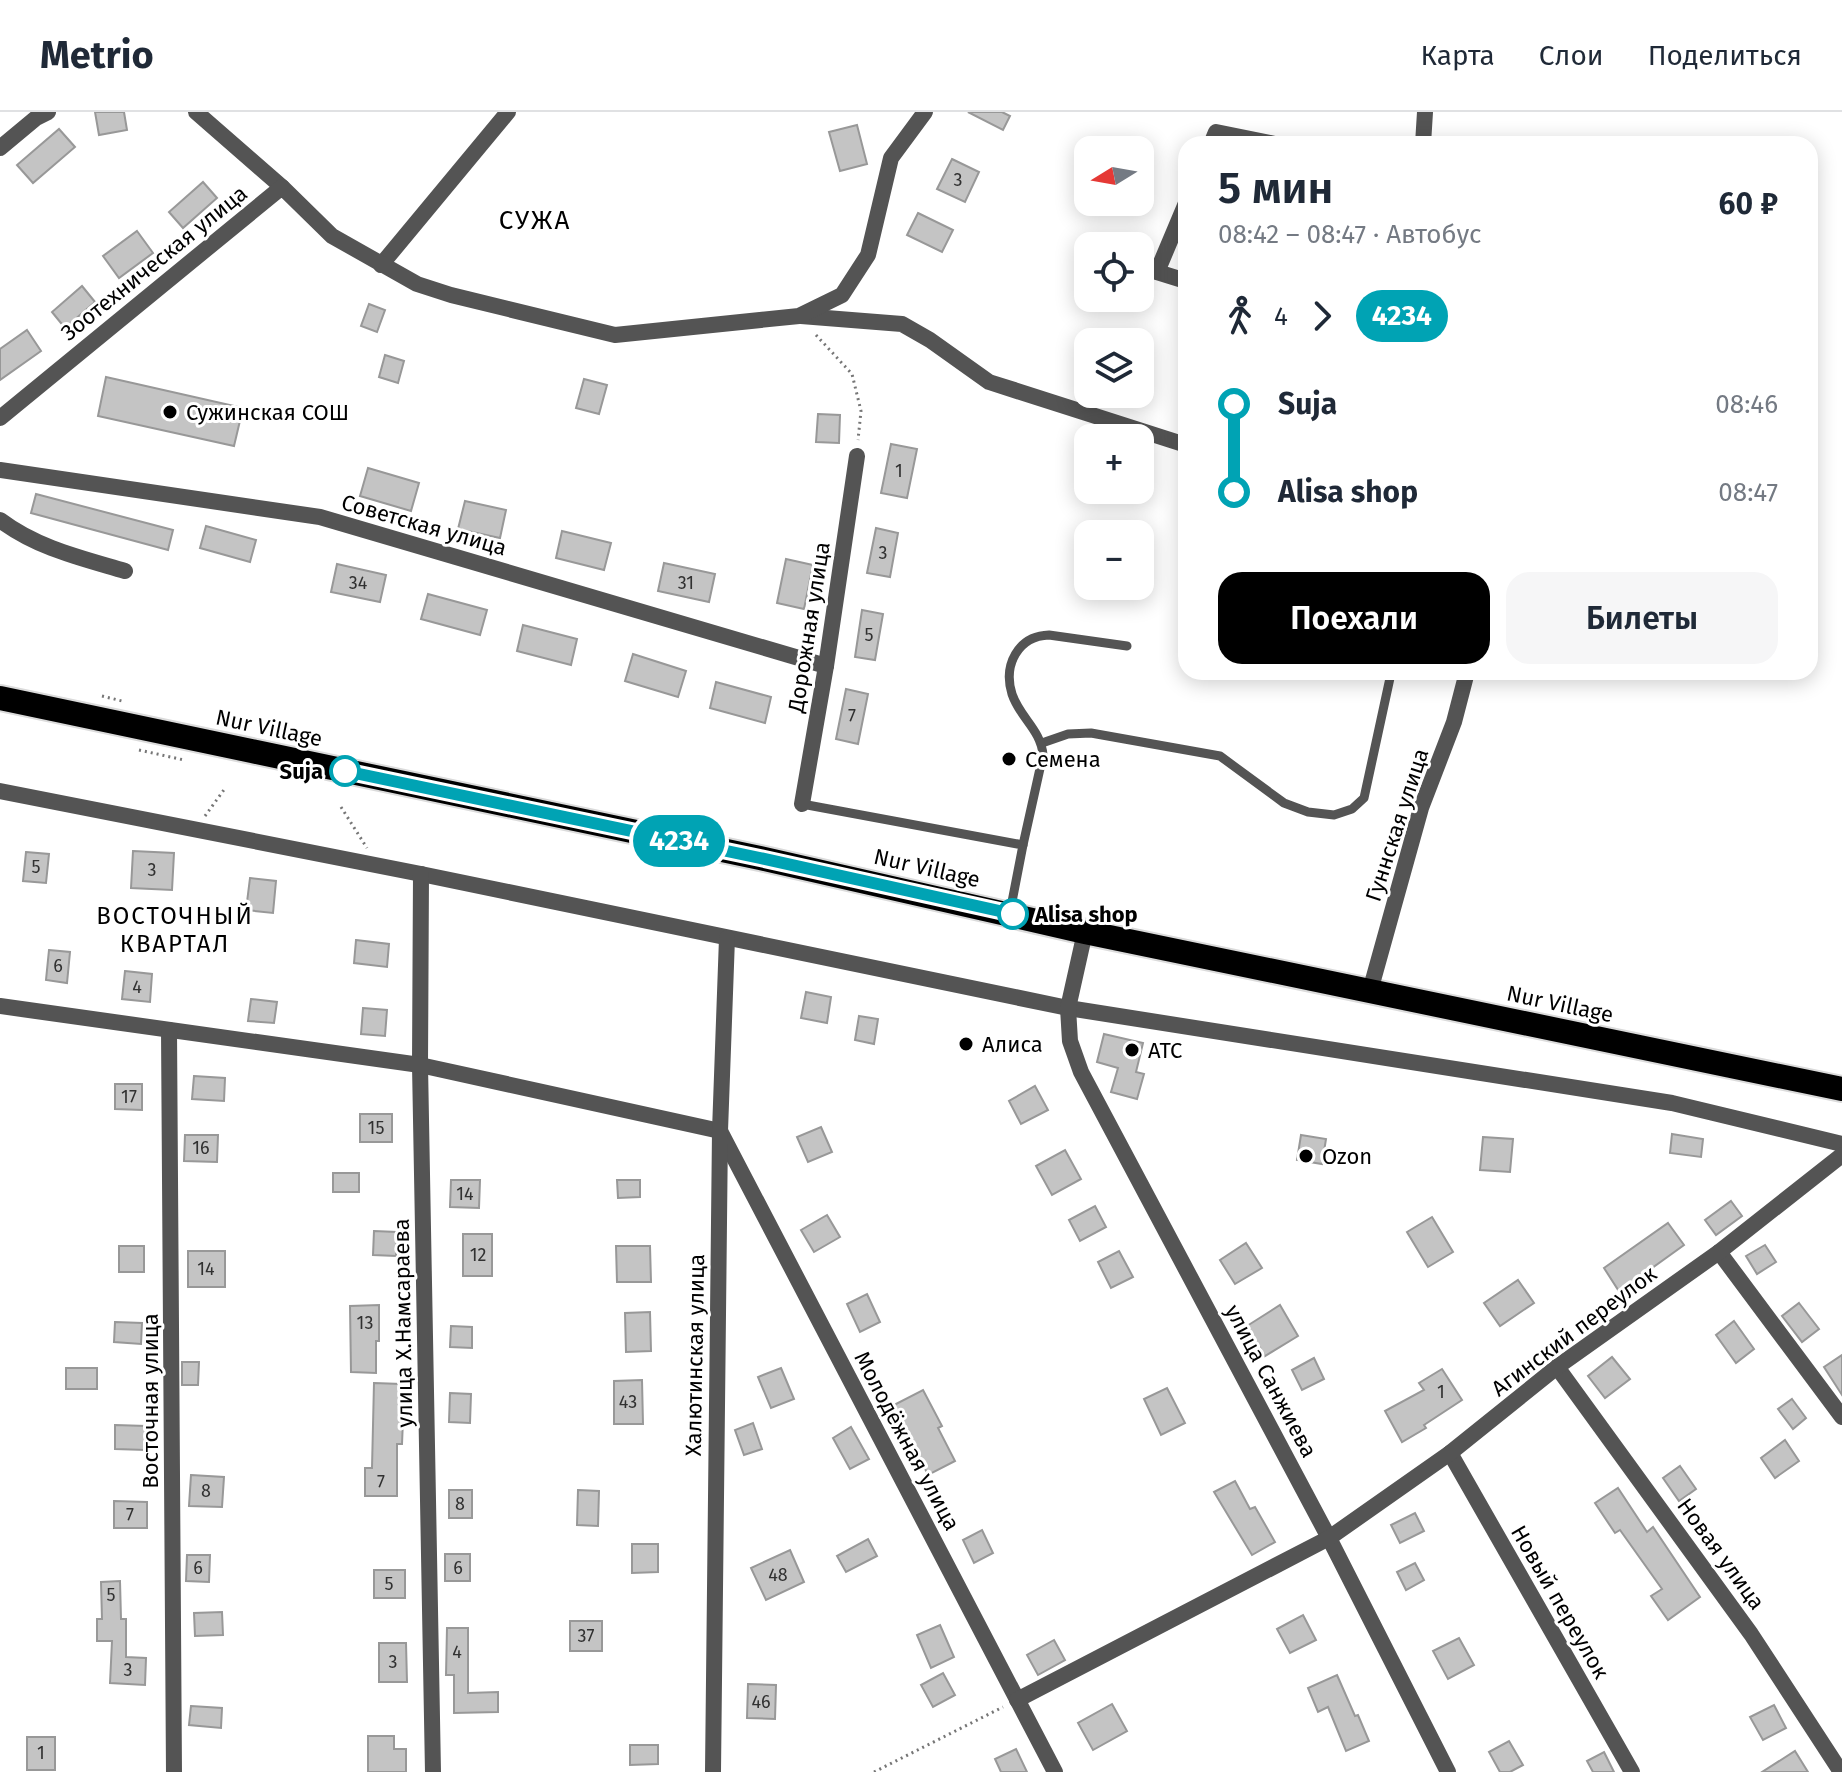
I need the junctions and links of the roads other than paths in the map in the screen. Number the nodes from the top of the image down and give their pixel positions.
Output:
1 (48, 112) edge
2 (196, 112) edge
3 (508, 112) edge
4 (925, 112) edge
5 (1425, 112) edge
6 (1214, 136) edge
7 (1236, 136) edge
8 (1424, 136) edge
9 (0, 148) edge
10 (282, 187) junction
11 (1178, 222) edge
12 (381, 265) junction
13 (1178, 279) edge
14 (799, 316) junction
15 (0, 418) edge
16 (1178, 442) edge
17 (857, 456) road end
18 (0, 470) edge
19 (0, 520) edge
20 (125, 571) dead end
21 (1127, 646) dead end
22 (826, 666) junction
23 (1387, 680) edge
24 (1465, 680) edge
25 (0, 698) edge
26 (1042, 743) junction
27 (0, 791) edge
28 (802, 804) joint
29 (1023, 845) junction
30 (421, 874) junction
31 (1010, 913) junction
32 (1085, 932) junction
33 (727, 938) junction
34 (1370, 991) junction
35 (0, 1006) edge
36 (1068, 1008) junction
37 (169, 1030) junction
38 (420, 1065) junction
39 (1842, 1089) edge
40 (720, 1131) junction
41 (1842, 1144) edge
42 (1842, 1155) edge
43 (1719, 1252) junction
44 (1557, 1367) junction
45 (1842, 1417) edge
46 (1450, 1453) junction
47 (1329, 1538) junction
48 (1017, 1700) junction
49 (174, 1772) edge
50 (433, 1772) edge
51 (713, 1772) edge
52 (1055, 1772) edge
53 (1448, 1772) edge
54 (1632, 1772) edge
55 (1841, 1772) edge

1 - 9 street
2 - 10 street
3 - 12 street
4 - 14 street
5 - 8 street
6 - 7 street
10 - 12 street, Зоотехническая улица
10 - 15 street, Зоотехническая улица
11 - 13 street
12 - 14 street, Зоотехническая улица
14 - 16 street
17 - 22 street, Дорожная улица
18 - 22 street, Советская улица
19 - 20 street
21 - 26 lane
22 - 28 street, Дорожная улица
23 - 26 lane
24 - 34 street, Гуннская улица
25 - 31 highway, Nur Village
26 - 29 lane
27 - 30 street
28 - 29 lane
29 - 31 lane
30 - 33 street
30 - 38 street, улица Х.Намсараева
31 - 32 highway, Nur Village
32 - 34 highway, Nur Village
32 - 36 street, улица Санжиева
33 - 36 street
33 - 40 street, Халютинская улица
34 - 39 highway, Nur Village
35 - 37 street
36 - 41 street
36 - 47 street, улица Санжиева
37 - 38 street
37 - 49 street, Восточная улица
38 - 40 street
38 - 50 street, улица Х.Намсараева
40 - 48 street, Молодёжная улица
40 - 51 street, Халютинская улица
42 - 43 street, Агинский переулок
43 - 44 street, Агинский переулок
43 - 45 street
44 - 46 street, Агинский переулок
44 - 55 street, Новая улица
46 - 47 street, Агинский переулок
46 - 54 street, Новый переулок
47 - 48 street, Агинский переулок
47 - 53 street, улица Санжиева
48 - 52 street, Молодёжная улица

